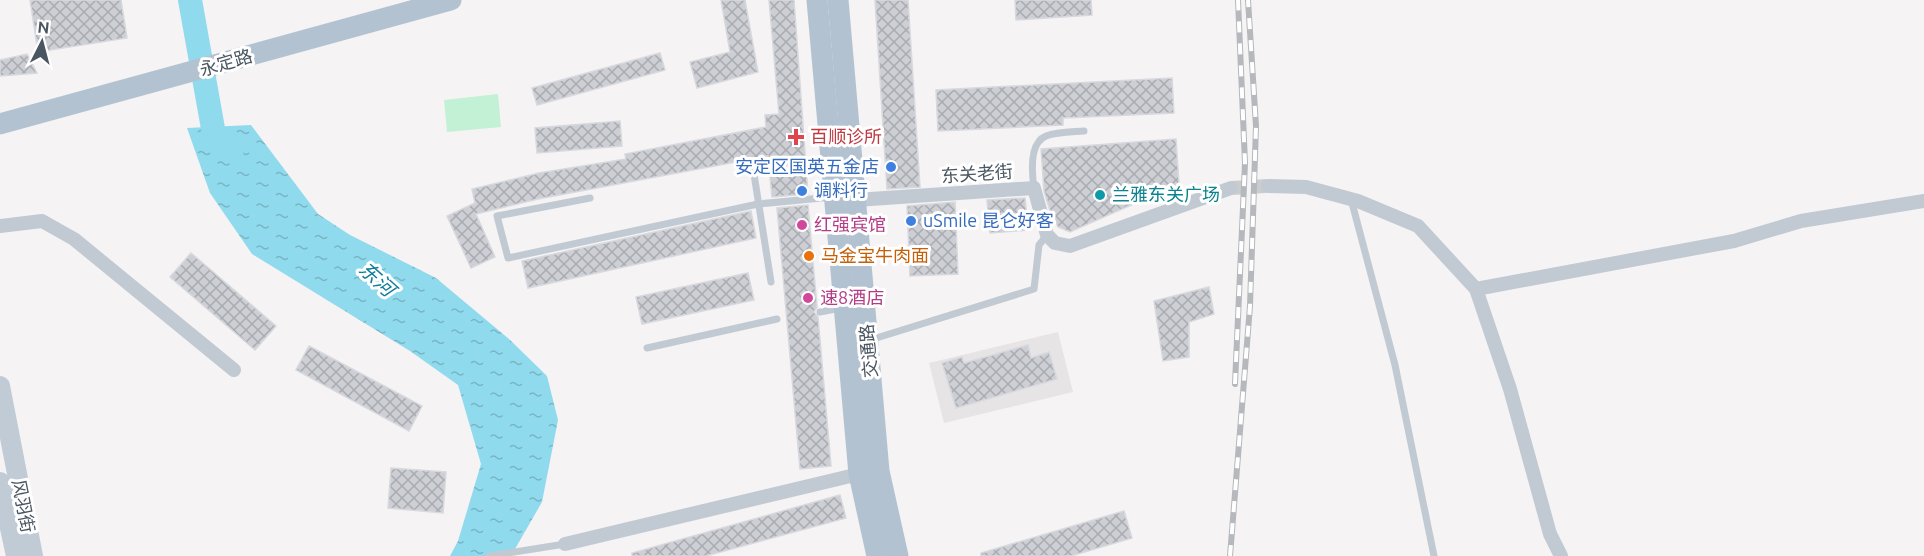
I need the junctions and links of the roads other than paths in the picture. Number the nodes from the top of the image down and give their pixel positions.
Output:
1 (451, 0) edge
2 (817, 0) edge
3 (838, 0) edge
4 (0, 124) edge
5 (1084, 131) dead end
6 (753, 168) dead end
7 (1268, 186) tunnel mouth
8 (1231, 188) tunnel mouth
9 (1034, 189) junction
10 (590, 198) dead end
11 (845, 199) junction
12 (1351, 200) junction
13 (1924, 201) edge
14 (758, 204) junction
15 (0, 226) edge
16 (1047, 235) junction
17 (771, 282) dead end
18 (1476, 289) junction
19 (844, 308) junction
20 (820, 312) dead end
21 (777, 319) dead end
22 (868, 340) junction
23 (647, 348) dead end
24 (234, 369) dead end
25 (0, 386) edge
26 (859, 474) junction
27 (0, 482) edge
28 (565, 544) joint
29 (16, 556) edge
30 (33, 556) edge
31 (489, 556) edge
32 (877, 556) edge
33 (898, 556) edge
34 (1434, 556) edge
35 (1561, 556) edge

1 - 4 main road, 永定路
2 - 11 main road, 交通路
3 - 11 main road, 交通路
5 - 9 lane
6 - 14 lane
7 - 12 street
8 - 16 street
9 - 11 street, 东关老街
9 - 16 street, 东关老街
10 - 14 lane
11 - 14 lane
11 - 19 main road, 交通路
11 - 22 main road, 交通路
12 - 18 street
12 - 34 lane
13 - 18 street
14 - 17 lane
15 - 24 street
16 - 22 lane
18 - 35 street
19 - 20 lane
19 - 26 main road, 交通路
21 - 23 lane
22 - 33 main road, 交通路
25 - 30 street, 风羽街
26 - 28 street
26 - 32 main road, 交通路
27 - 29 street, 风羽街
28 - 31 lane

